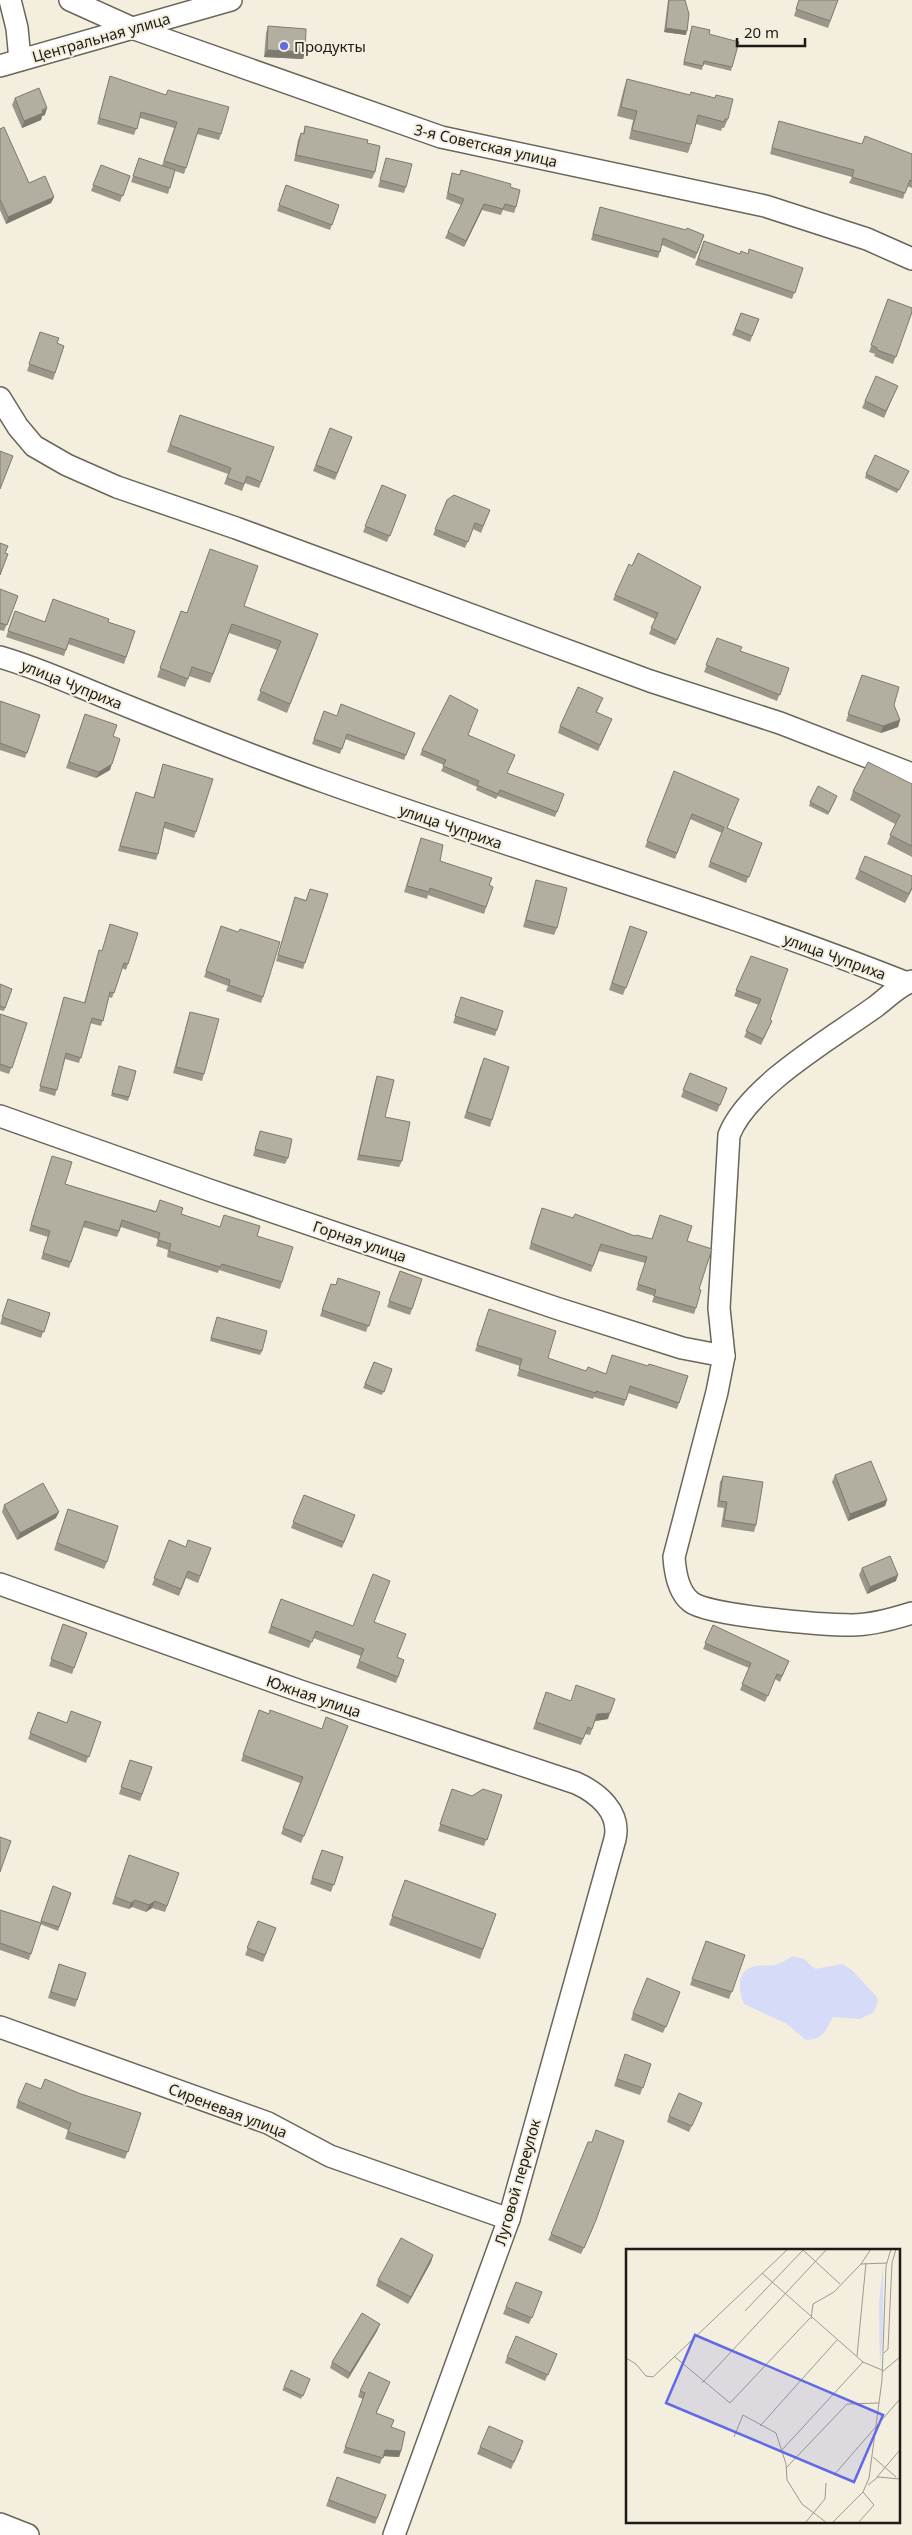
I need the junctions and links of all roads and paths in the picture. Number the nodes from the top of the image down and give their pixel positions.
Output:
1 (10, 0) edge
2 (70, 0) edge
3 (230, 0) edge
4 (132, 28) junction
5 (20, 60) junction
6 (0, 66) edge
7 (912, 259) edge
8 (0, 398) edge
9 (0, 657) edge
10 (912, 774) edge
11 (910, 982) edge
12 (0, 1116) edge
13 (724, 1356) junction
14 (0, 1584) edge
15 (912, 1613) edge
16 (616, 1822) joint
17 (0, 2026) edge
18 (509, 2219) junction
19 (0, 2524) edge
20 (28, 2535) edge
21 (394, 2535) edge

1 - 5 street
2 - 4 street, 3-я Советская улица
3 - 4 street, Центральная улица
4 - 5 street, Центральная улица
4 - 7 street, 3-я Советская улица
5 - 6 street, Центральная улица
8 - 10 street
9 - 11 street, улица Чуприха
11 - 13 street
12 - 13 street, Горная улица
13 - 15 street
14 - 16 street, Южная улица
16 - 18 street, Луговой переулок
17 - 18 street, Сиреневая улица
18 - 21 street, Луговой переулок
19 - 20 street

